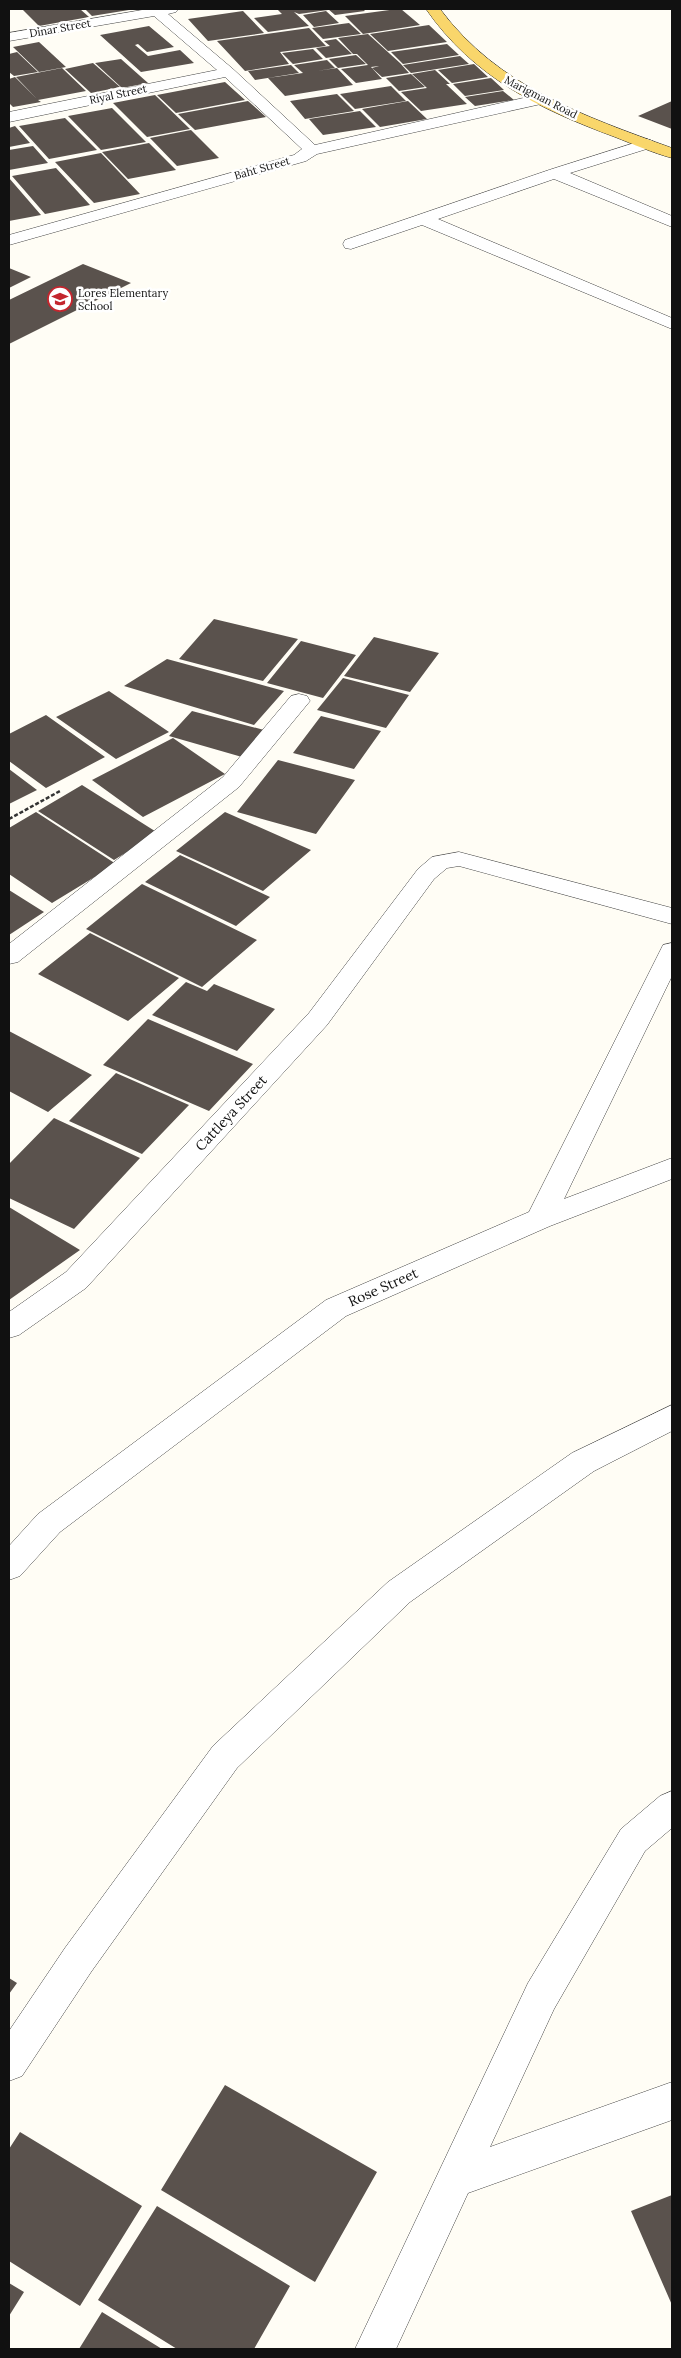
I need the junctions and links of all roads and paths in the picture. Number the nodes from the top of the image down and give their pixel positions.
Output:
1 (433, 9) edge
2 (164, 10) edge
3 (9, 36) edge
4 (228, 72) junction
5 (541, 99) junction
6 (9, 117) edge
7 (647, 144) junction
8 (312, 150) junction
9 (672, 153) edge
10 (555, 173) junction
11 (423, 219) junction
12 (672, 222) edge
13 (9, 240) edge
14 (351, 244) dead end
15 (672, 324) edge
16 (299, 701) dead end
17 (60, 792) dead end
18 (9, 818) edge
19 (672, 916) edge
20 (672, 951) edge
21 (9, 956) edge
22 (672, 1168) edge
23 (540, 1219) junction
24 (9, 1327) edge
25 (672, 1416) edge
26 (9, 1567) edge
27 (672, 1807) edge
28 (9, 2063) edge
29 (672, 2101) edge
30 (457, 2178) junction
31 (375, 2349) edge

1 - 5 main road, Marigman Road
2 - 3 street, Dinar Street
2 - 4 street, Baht Street
4 - 6 street, Riyal Street
4 - 8 street, Baht Street
5 - 7 main road, Marigman Road
5 - 8 street
7 - 9 main road, Marigman Road
7 - 10 street
8 - 13 street, Baht Street
10 - 11 street
10 - 12 street
11 - 14 street
11 - 15 street
16 - 21 street
17 - 18 path
19 - 24 street, Cattleya Street
20 - 23 street
22 - 23 street, Rose Street
23 - 26 street, Rose Street
25 - 28 street
27 - 30 street
29 - 30 street
30 - 31 street

